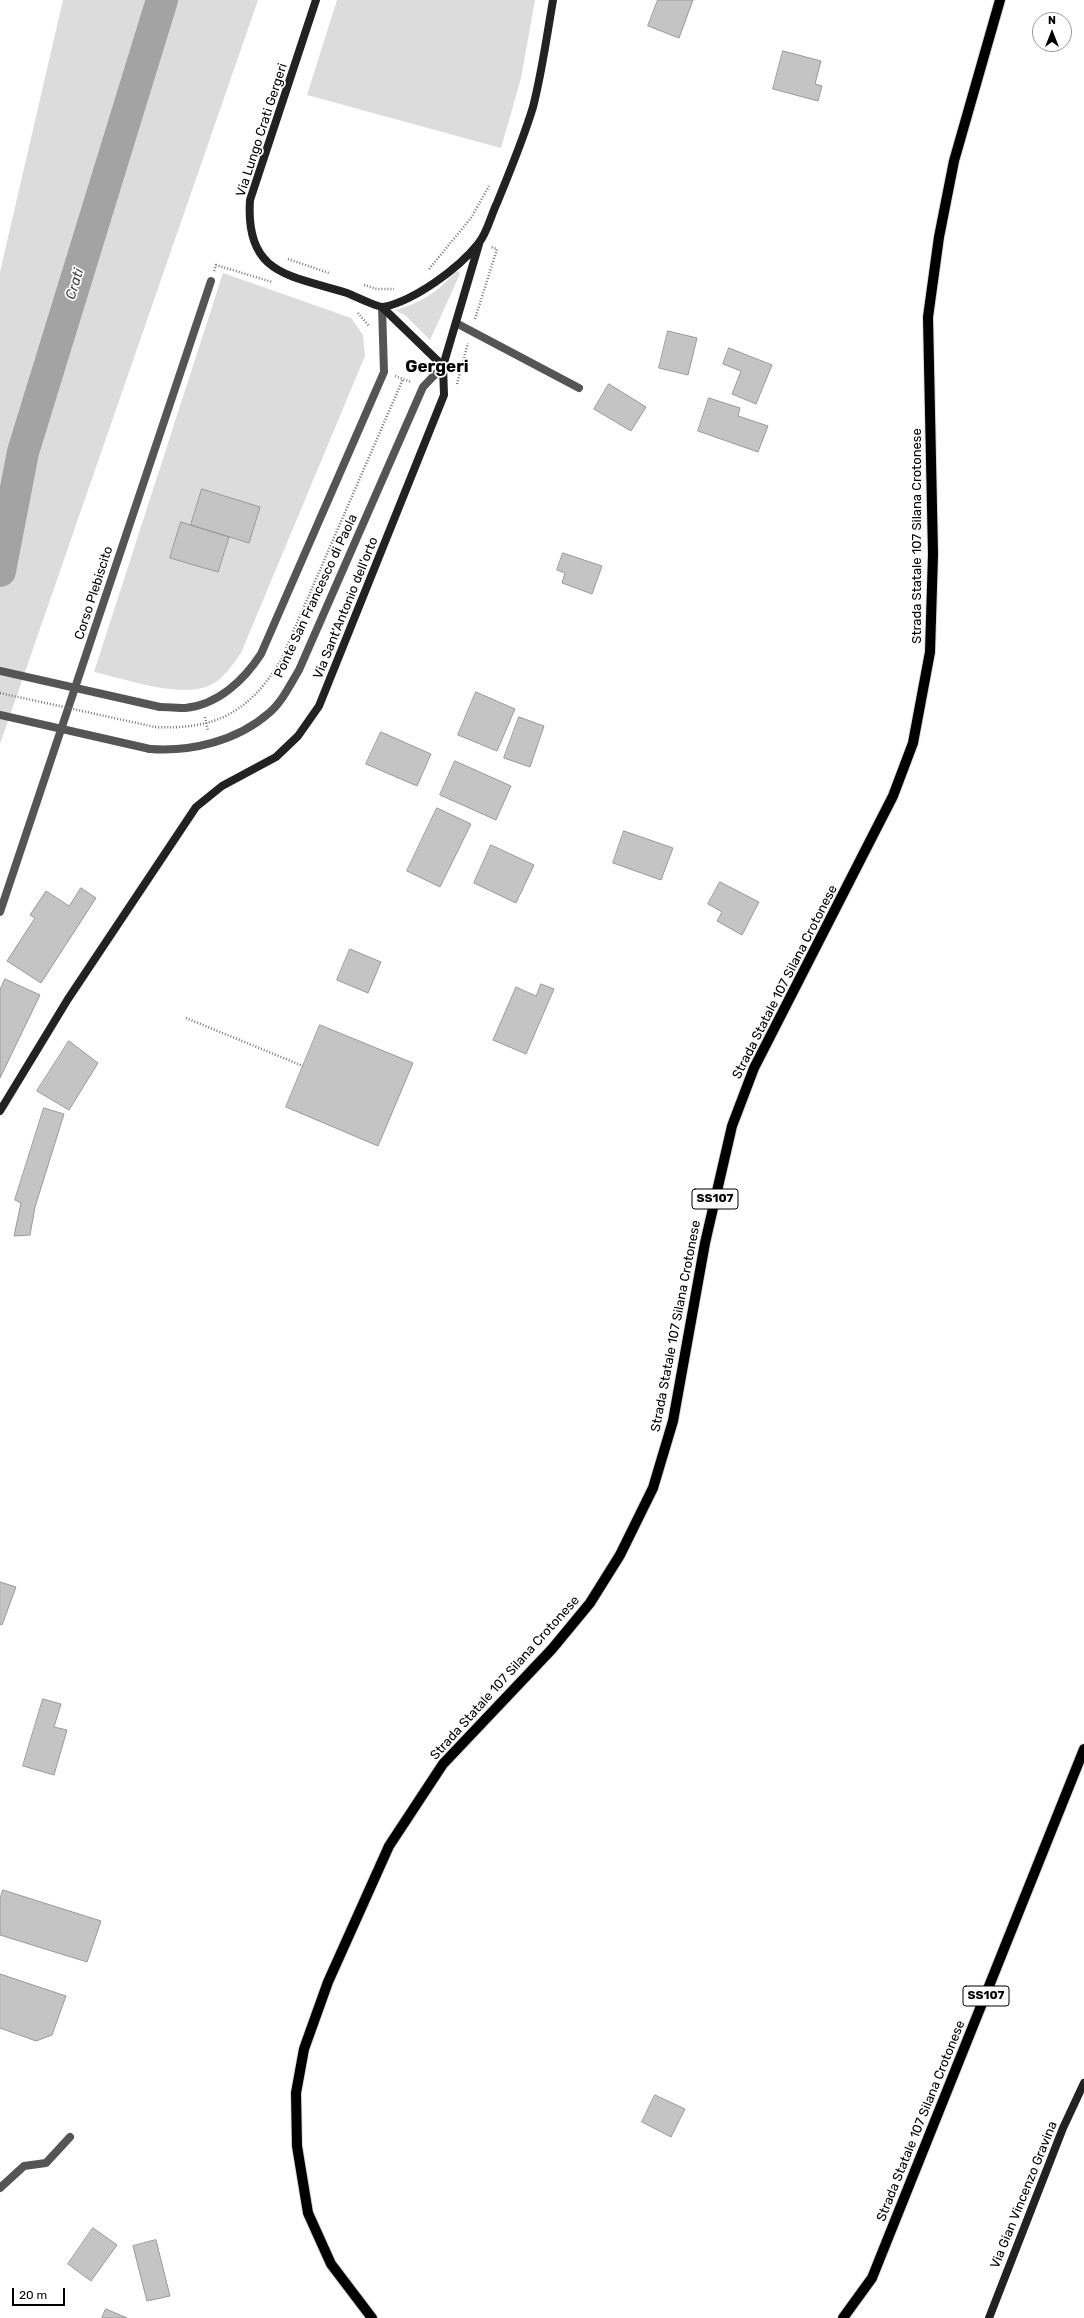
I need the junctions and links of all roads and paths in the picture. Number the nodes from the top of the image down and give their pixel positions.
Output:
1 (316, 0) edge
2 (553, 0) edge
3 (1000, 0) edge
4 (491, 181) dead end
5 (479, 244) junction
6 (282, 257) dead end
7 (424, 273) dead end
8 (333, 274) dead end
9 (211, 281) dead end
10 (362, 284) dead end
11 (398, 289) dead end
12 (382, 307) junction
13 (456, 323) junction
14 (443, 366) junction
15 (579, 388) dead end
16 (0, 671) edge
17 (0, 693) edge
18 (0, 715) edge
19 (155, 727) dead end
20 (0, 912) edge
21 (186, 1018) dead end
22 (303, 1066) dead end
23 (0, 1110) edge
24 (1084, 1750) edge
25 (1084, 2083) edge
26 (70, 2137) dead end
27 (0, 2188) edge
28 (372, 2318) edge
29 (843, 2318) edge
30 (989, 2318) edge

1 - 12 street, Via Lungo Crati Gergeri
2 - 5 street
3 - 28 main road, Strada Statale 107 Silana Crotonese / SS107
4 - 7 path
5 - 12 street
5 - 13 street
6 - 8 path
9 - 20 street, Corso Plebiscito
10 - 11 path
12 - 14 street, Via Lungo Crati Gergeri
12 - 16 street, Ponte San Francesco di Paola, bridge
13 - 14 street
13 - 15 street
14 - 18 street, Ponte San Francesco di Paola, bridge
14 - 23 street, Via Sant'Antonio dell'orto
17 - 19 path, bridge
21 - 22 path
24 - 29 main road, Strada Statale 107 Silana Crotonese / SS107
25 - 30 street, Via Gian Vincenzo Gravina
26 - 27 street

